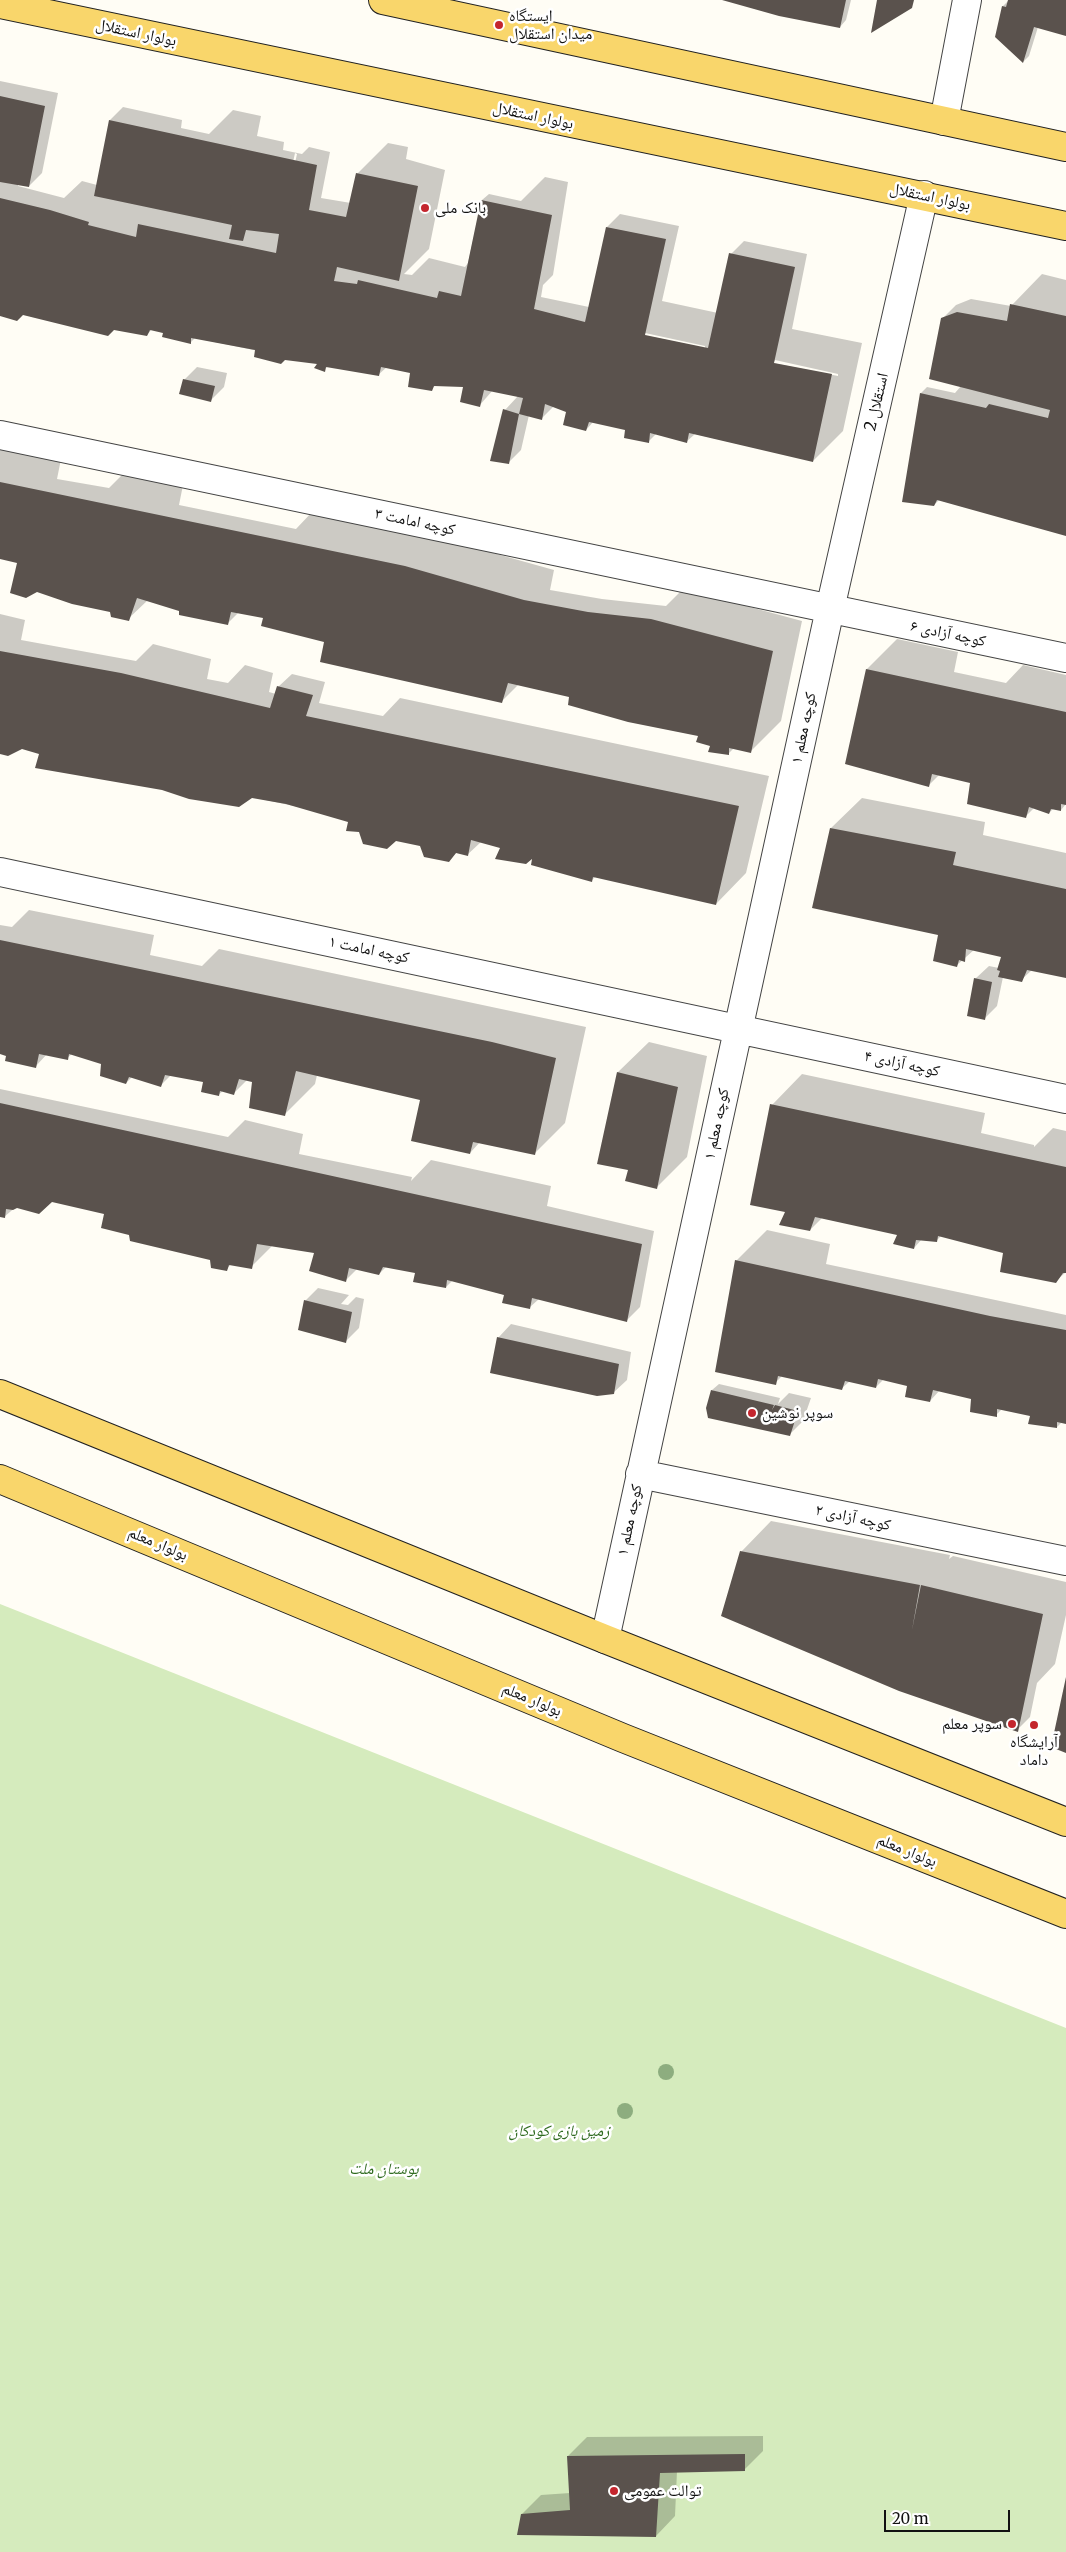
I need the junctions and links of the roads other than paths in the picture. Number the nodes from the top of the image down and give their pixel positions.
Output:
1 (383, 0) edge
2 (967, 0) edge
3 (0, 4) edge
4 (944, 121) junction
5 (1066, 147) edge
6 (924, 195) junction
7 (1066, 226) edge
8 (0, 435) edge
9 (830, 609) junction
10 (1066, 658) edge
11 (0, 872) edge
12 (738, 1029) junction
13 (1066, 1099) edge
14 (0, 1394) edge
15 (640, 1474) junction
16 (0, 1479) edge
17 (1066, 1561) edge
18 (605, 1639) junction
19 (1066, 1822) edge
20 (1066, 1914) edge

1 - 4 main road
2 - 4 street
3 - 6 main road, بولوار استقلال
4 - 5 main road
6 - 7 main road, بولوار استقلال
6 - 9 street, استقلال 2
8 - 9 street, کوچه امامت ۳
9 - 10 street, کوچه آزادی ۶
9 - 12 street, کوچه معلم ۱
11 - 12 street, کوچه امامت ۱
12 - 13 street, کوچه آزادی ۴
12 - 15 street, کوچه معلم ۱
14 - 18 main road
15 - 17 street, کوچه آزادی ۲
15 - 18 street, کوچه معلم ۱
16 - 20 main road, بولوار معلم
18 - 19 main road

